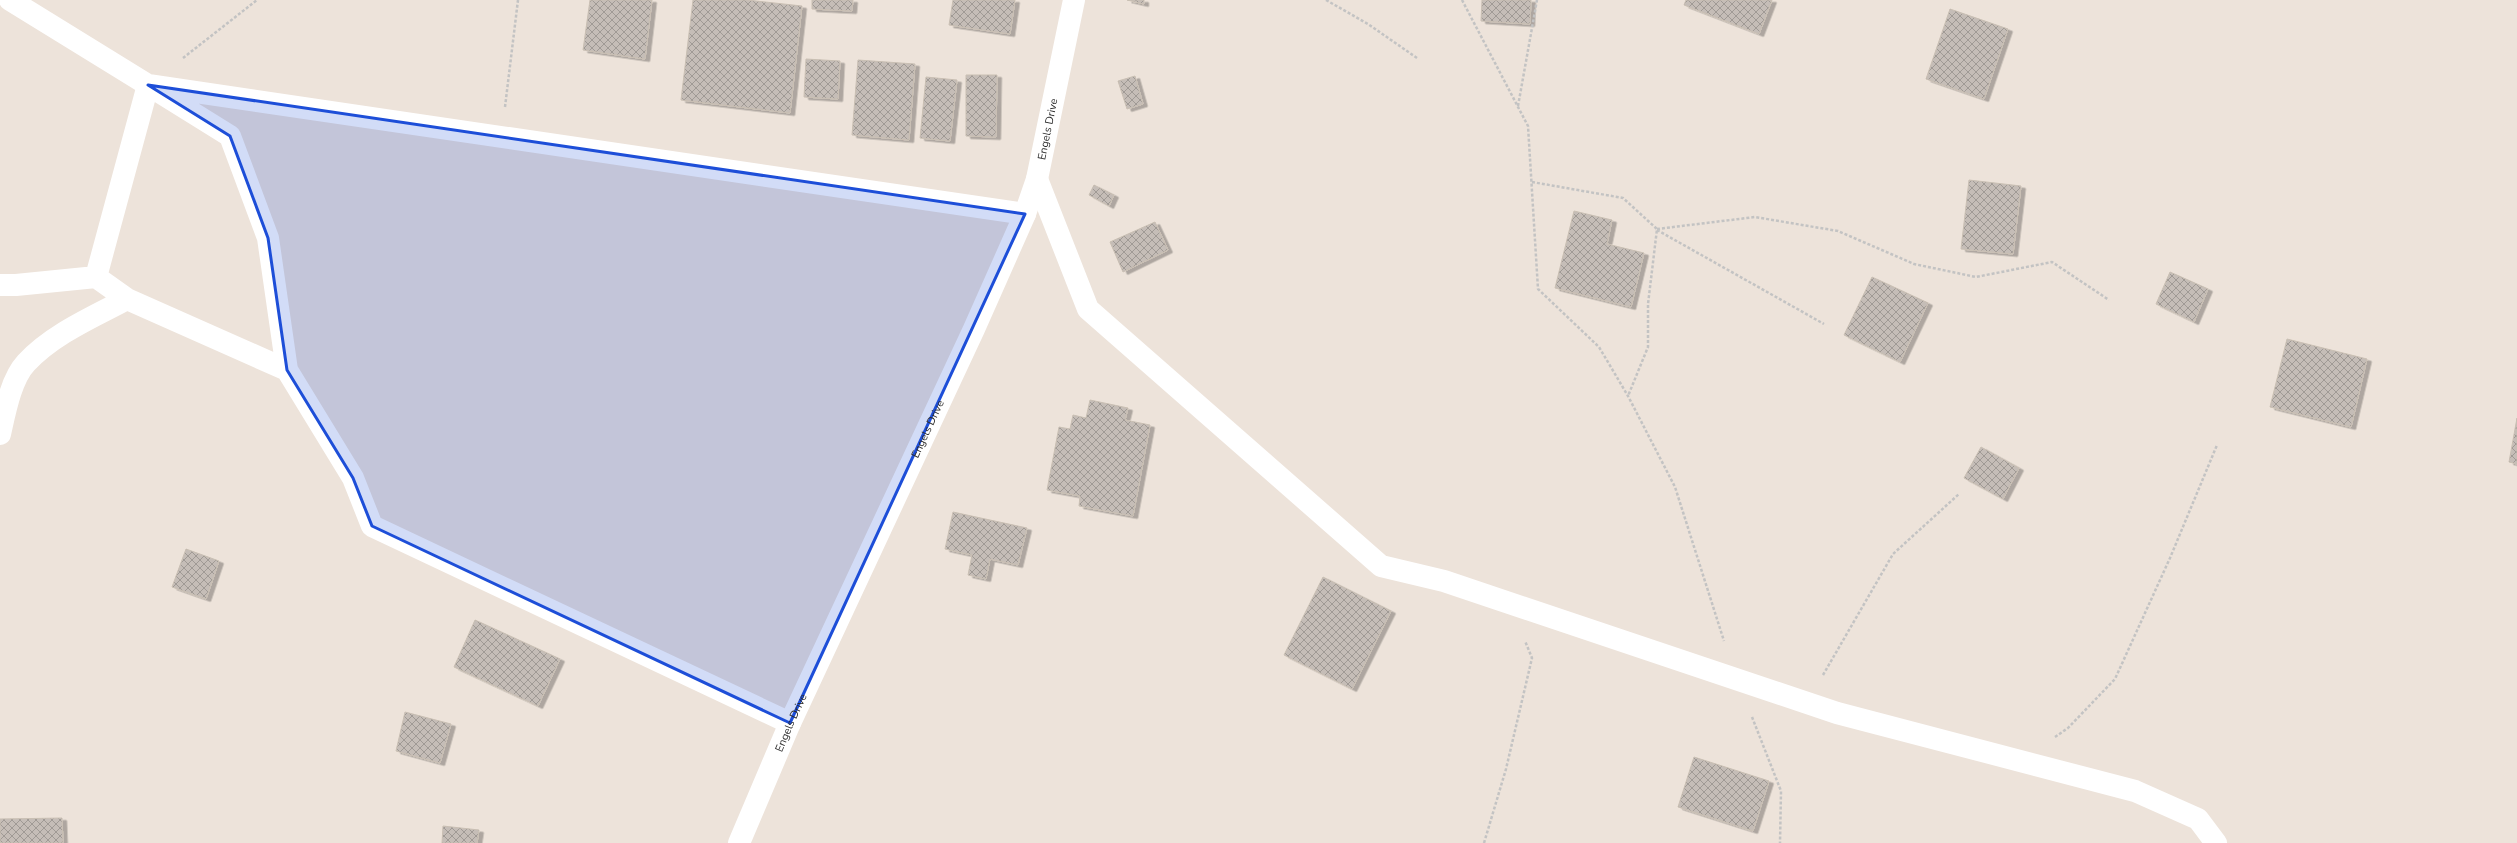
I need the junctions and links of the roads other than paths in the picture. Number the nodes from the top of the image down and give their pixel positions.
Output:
1 (10, 0) edge
2 (1074, 0) edge
3 (148, 85) junction
4 (1037, 179) junction
5 (1025, 214) junction
6 (96, 277) junction
7 (0, 285) edge
8 (127, 299) junction
9 (287, 370) junction
10 (0, 434) edge
11 (790, 723) junction
12 (739, 843) edge
13 (2216, 843) edge

1 - 3 street
2 - 4 street, Engels Drive
3 - 5 street
3 - 6 street
3 - 9 street
4 - 5 street, Engels Drive
4 - 13 street
5 - 11 street, Engels Drive
6 - 7 street
6 - 8 street
8 - 9 street
8 - 10 street
9 - 11 street
11 - 12 street, Engels Drive

